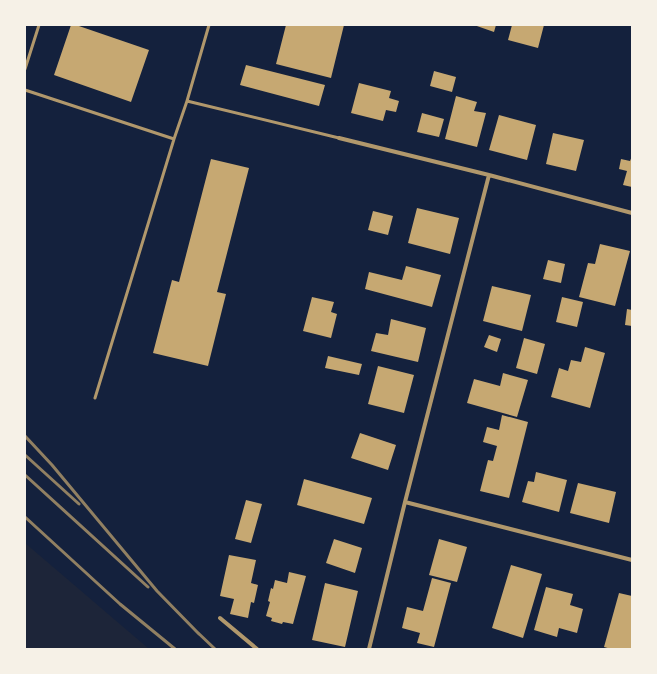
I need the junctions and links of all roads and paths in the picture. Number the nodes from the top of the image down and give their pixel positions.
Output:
1 (40, 25) edge
2 (209, 25) edge
3 (25, 69) edge
4 (25, 90) edge
5 (187, 101) junction
6 (339, 138) joint
7 (174, 139) junction
8 (489, 175) junction
9 (632, 214) edge
10 (95, 398) dead end
11 (405, 502) junction
12 (632, 560) edge
13 (220, 618) dead end
14 (257, 649) edge
15 (369, 649) edge

1 - 3 lane
2 - 5 lane
4 - 7 lane
5 - 6 lane
5 - 7 lane
6 - 8 street
7 - 10 lane
8 - 9 street
8 - 11 street
11 - 12 street
11 - 15 street
13 - 14 street

